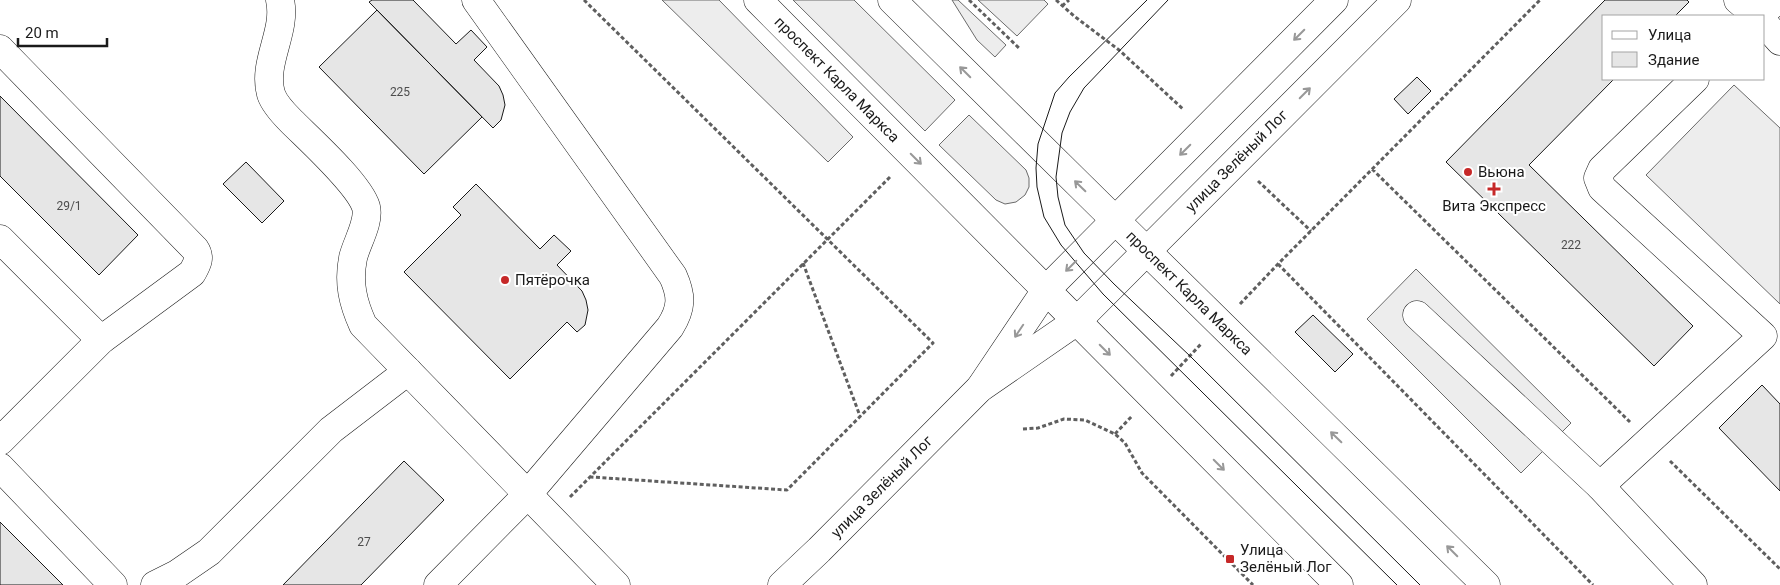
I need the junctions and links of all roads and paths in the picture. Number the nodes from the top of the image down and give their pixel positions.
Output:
1 (280, 0) edge
2 (476, 0) edge
3 (584, 0) edge
4 (758, 0) edge
5 (892, 0) edge
6 (969, 0) edge
7 (1056, 0) edge
8 (1069, 0) edge
9 (1334, 0) edge
10 (1397, 0) edge
11 (1540, 0) edge
12 (1738, 0) edge
13 (1776, 0) edge
14 (1062, 6) junction
15 (1757, 15) edge
16 (1759, 15) edge
17 (1765, 24) edge
18 (1780, 41) edge
19 (0, 49) edge
20 (1020, 49) dead end
21 (1694, 80) edge
22 (1184, 110) dead end
23 (1372, 169) junction
24 (891, 176) dead end
25 (1254, 177) dead end
26 (1115, 220) junction
27 (1311, 231) junction
28 (0, 239) edge
29 (828, 239) junction
30 (1147, 251) junction
31 (803, 264) junction
32 (1278, 264) junction
33 (1046, 290) junction
34 (1417, 315) dead end
35 (1076, 321) junction
36 (1221, 324) junction
37 (101, 340) junction
38 (1771, 344) edge
39 (408, 371) junction
40 (980, 388) junction
41 (1151, 396) junction
42 (860, 416) junction
43 (1023, 429) dead end
44 (1115, 434) junction
45 (0, 441) edge
46 (1649, 441) junction
47 (0, 467) edge
48 (591, 476) junction
49 (1600, 486) junction
50 (527, 495) junction
51 (549, 518) junction
52 (1780, 569) edge
53 (113, 585) edge
54 (155, 585) edge
55 (438, 585) edge
56 (616, 585) edge
57 (782, 585) edge
58 (1253, 585) edge
59 (1339, 585) edge
60 (1486, 585) edge
61 (1593, 585) edge
62 (1693, 585) edge

1 - 39 main road
2 - 50 main road
3 - 29 path
4 -> 33 main road, проспект Карла Маркса
26 -> 5 main road, проспект Карла Маркса
6 - 20 path
7 - 14 path
8 - 14 path
9 -> 26 main road
30 -> 10 main road, улица Зелёный Лог
11 - 23 path
12 - 15 main road
13 - 16 main road
14 - 22 path
17 - 18 main road
19 - 37 main road
21 - 38 main road
23 - 27 path
23 - 46 path
24 - 29 path
25 - 27 path
26 - 30 main road, проспект Карла Маркса
26 -> 33 main road
27 - 32 path
28 - 37 main road
29 - 31 path
29 - 42 path
30 - 35 main road, улица Зелёный Лог
30 - 36 main road, проспект Карла Маркса
31 - 42 path
31 - 48 path
32 - 36 path
32 - 61 path
33 - 35 main road, проспект Карла Маркса
33 -> 40 main road
34 - 49 main road
35 - 40 main road, улица Зелёный Лог
35 -> 41 main road, проспект Карла Маркса
36 - 41 path
60 -> 36 main road, проспект Карла Маркса
37 - 45 main road
38 - 46 main road
39 - 50 main road
39 - 54 main road
40 - 57 main road, улица Зелёный Лог
41 - 44 path
41 -> 59 main road, проспект Карла Маркса
42 - 48 path
43 - 44 path
44 - 58 path
46 - 49 main road
46 - 52 path
47 - 53 main road
48 - 51 path
49 - 62 main road
50 - 51 main road
50 - 55 main road
51 - 56 main road

